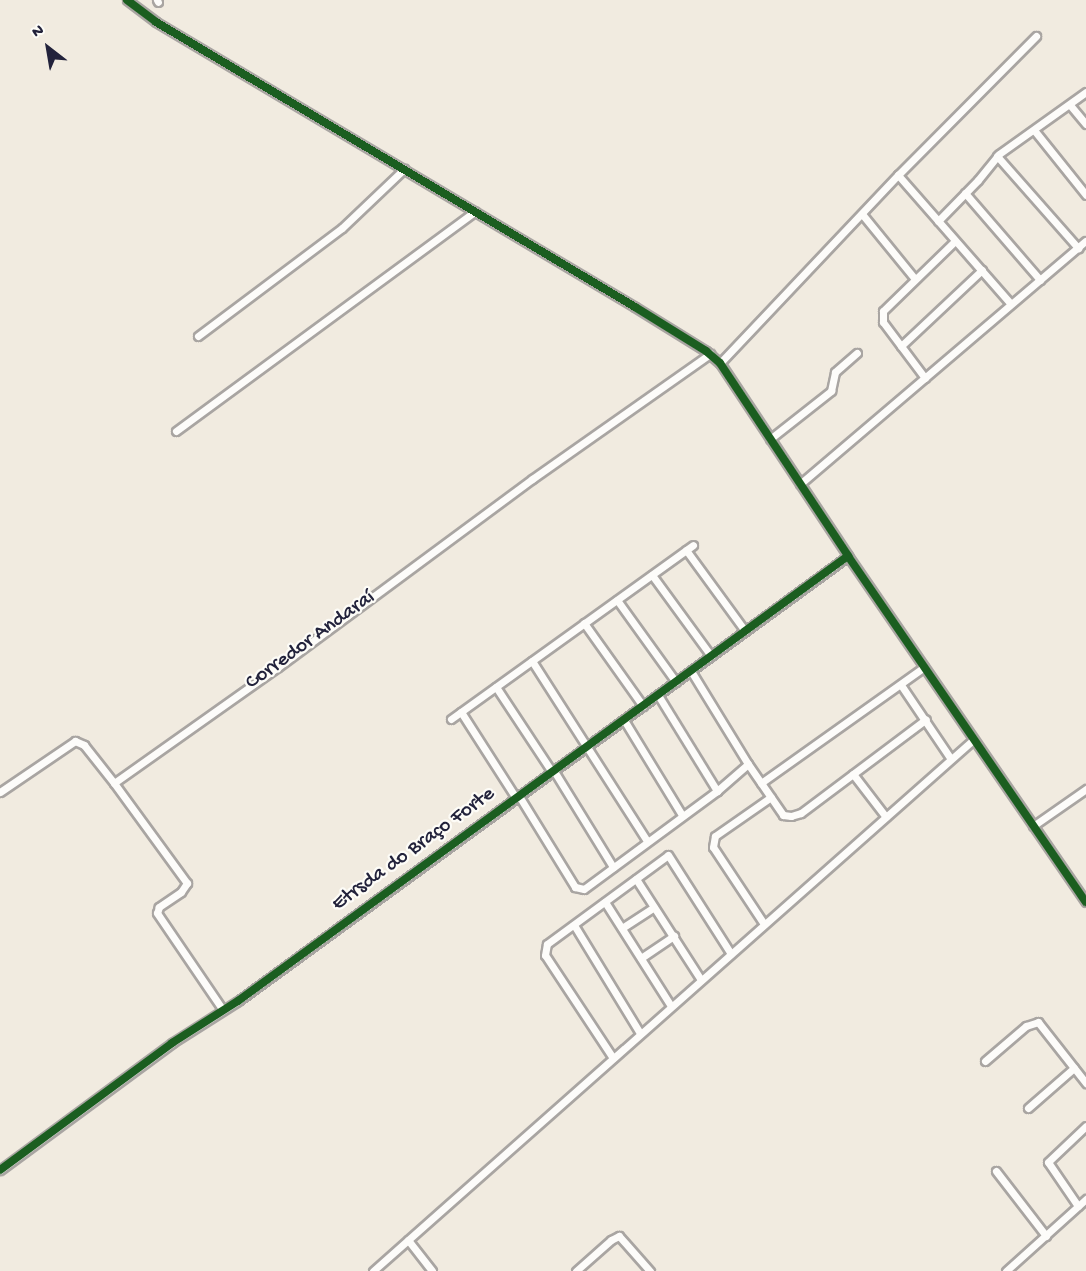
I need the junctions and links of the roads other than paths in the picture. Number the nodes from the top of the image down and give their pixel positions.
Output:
1 (127, 0) edge
2 (1036, 36) dead end
3 (1086, 92) edge
4 (1070, 105) junction
5 (1086, 124) edge
6 (1034, 130) junction
7 (997, 156) junction
8 (404, 170) junction
9 (898, 175) junction
10 (965, 193) junction
11 (1086, 195) edge
12 (475, 211) junction
13 (862, 214) junction
14 (938, 221) junction
15 (955, 241) junction
16 (1083, 246) edge
17 (982, 270) junction
18 (915, 279) junction
19 (1040, 280) junction
20 (1011, 304) junction
21 (198, 336) dead end
22 (901, 346) junction
23 (857, 353) dead end
24 (710, 354) junction
25 (720, 363) junction
26 (925, 378) junction
27 (176, 431) dead end
28 (770, 439) junction
29 (800, 484) junction
30 (693, 545) dead end
31 (686, 550) junction
32 (848, 556) junction
33 (652, 575) junction
34 (617, 600) junction
35 (584, 623) junction
36 (745, 632) junction
37 (711, 656) junction
38 (532, 661) junction
39 (924, 667) junction
40 (691, 671) junction
41 (676, 682) junction
42 (901, 685) junction
43 (496, 687) junction
44 (658, 695) junction
45 (642, 706) junction
46 (461, 712) junction
47 (451, 719) dead end
48 (926, 719) junction
49 (624, 720) junction
50 (973, 740) junction
51 (587, 747) junction
52 (951, 759) junction
53 (748, 764) junction
54 (553, 771) junction
55 (853, 774) junction
56 (114, 783) junction
57 (761, 783) junction
58 (1086, 789) edge
59 (717, 791) junction
60 (0, 792) edge
61 (771, 796) junction
62 (518, 797) junction
63 (682, 815) junction
64 (885, 817) junction
65 (1034, 826) junction
66 (647, 841) junction
67 (613, 867) junction
68 (636, 879) junction
69 (605, 902) junction
70 (1086, 902) edge
71 (654, 907) junction
72 (764, 924) junction
73 (574, 925) junction
74 (622, 928) junction
75 (674, 936) junction
76 (731, 954) junction
77 (640, 958) junction
78 (701, 980) junction
79 (672, 1006) junction
80 (223, 1010) junction
81 (640, 1034) junction
82 (612, 1058) junction
83 (985, 1061) dead end
84 (1074, 1068) junction
85 (1086, 1083) edge
86 (1028, 1108) dead end
87 (1086, 1126) edge
88 (0, 1170) edge
89 (996, 1171) dead end
90 (1083, 1204) edge
91 (1046, 1236) junction
92 (408, 1240) junction
93 (381, 1268) edge
94 (648, 1270) edge
95 (373, 1271) edge
96 (432, 1271) edge
97 (576, 1271) edge
98 (1006, 1271) edge

1 - 8 street
2 - 9 street
3 - 4 street
4 - 5 street
4 - 6 street
6 - 7 street
6 - 11 street
7 - 10 street
7 - 16 street
8 - 12 street
8 - 21 street
9 - 13 street
9 - 14 street
10 - 14 street
10 - 19 street
12 - 24 street
12 - 27 street
13 - 18 street
13 - 25 street
14 - 15 street
15 - 17 street
15 - 18 street
16 - 19 street
17 - 20 street
17 - 22 street
18 - 22 street
19 - 20 street
20 - 26 street
22 - 26 street
23 - 28 street
24 - 25 street
24 - 56 street, Corredor Andaraí
25 - 28 street
26 - 29 street
28 - 29 street
29 - 32 street
30 - 31 street
31 - 33 street
31 - 36 street
32 - 36 street, Etrsda do Braço Forte
32 - 39 street
33 - 34 street
33 - 37 street
34 - 35 street
34 - 41 street
35 - 38 street
35 - 45 street
36 - 37 street, Etrsda do Braço Forte
37 - 40 street, Etrsda do Braço Forte
38 - 43 street
38 - 51 street
39 - 42 street
39 - 50 street
40 - 41 street, Etrsda do Braço Forte
40 - 53 street
41 - 44 street, Etrsda do Braço Forte
42 - 48 street
42 - 57 street
43 - 46 street
43 - 54 street
44 - 45 street, Etrsda do Braço Forte
44 - 59 street
45 - 49 street, Etrsda do Braço Forte
46 - 47 street
46 - 62 street
48 - 52 street
48 - 55 street
49 - 51 street, Etrsda do Braço Forte
49 - 63 street
50 - 52 street
50 - 65 street
51 - 54 street, Etrsda do Braço Forte
51 - 66 street
52 - 64 street
53 - 57 street
53 - 59 street
54 - 62 street, Etrsda do Braço Forte
54 - 67 street
55 - 61 street
55 - 64 street
56 - 60 street
56 - 80 street
57 - 61 street
58 - 65 street
59 - 63 street
61 - 72 street
62 - 67 street
62 - 80 street, Etrsda do Braço Forte
63 - 66 street
64 - 72 street
65 - 70 street
66 - 67 street
68 - 69 street
68 - 71 street
68 - 76 street
69 - 73 street
69 - 74 street
71 - 74 street
71 - 75 street
72 - 76 street
73 - 81 street
73 - 82 street
74 - 77 street
75 - 77 street
75 - 78 street
76 - 78 street
77 - 79 street
78 - 79 street
79 - 81 street
80 - 88 street, Etrsda do Braço Forte
81 - 82 street
82 - 92 street
83 - 84 street
84 - 85 street
84 - 86 street
87 - 90 street
89 - 91 street
90 - 91 street
91 - 98 street
92 - 93 street
92 - 96 street
93 - 95 street
94 - 97 street

